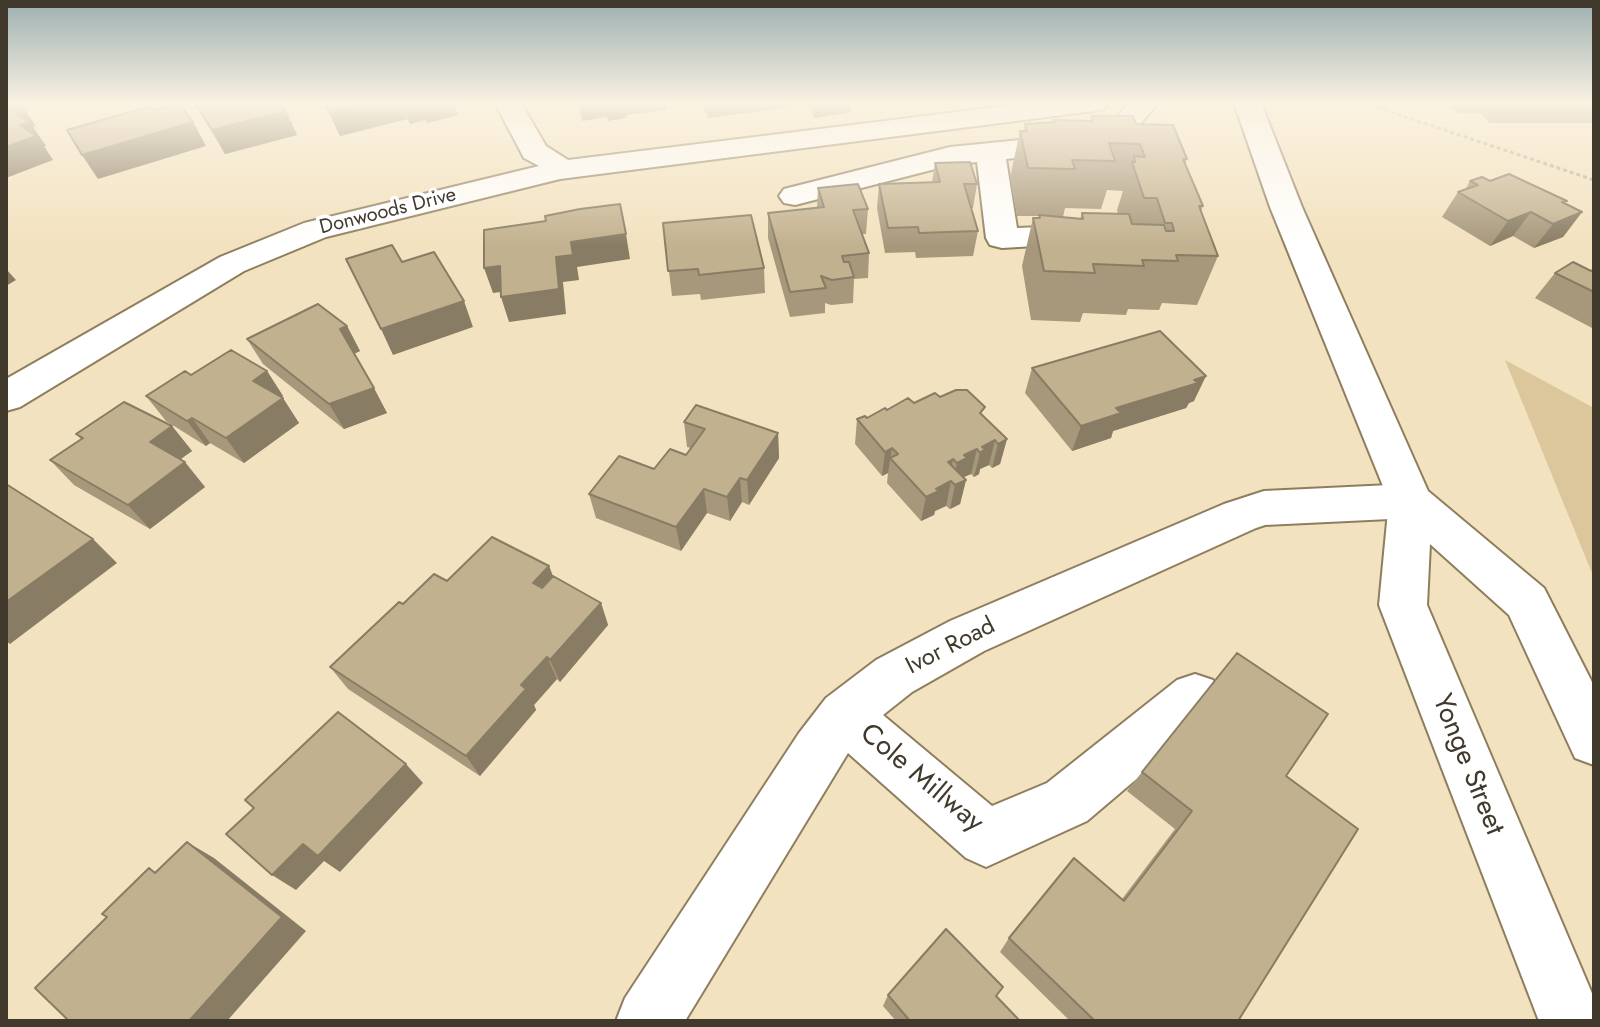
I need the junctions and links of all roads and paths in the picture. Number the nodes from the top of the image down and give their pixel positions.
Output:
1 (533, 151) edge
2 (712, 151) edge
3 (1000, 151) edge
4 (1265, 151) edge
5 (1507, 151) edge
6 (990, 152) junction
7 (560, 170) junction
8 (1594, 180) edge
9 (795, 196) dead end
10 (1099, 235) edge
11 (6, 397) edge
12 (1411, 501) junction
13 (1195, 697) dead end
14 (844, 715) junction
15 (1594, 740) edge
16 (648, 1021) edge
17 (1571, 1021) edge

1 - 7 street
2 - 7 street, Donwoods Drive
3 - 6 street
4 - 12 street, Yonge Street
5 - 8 path
6 - 9 street
6 - 10 street
7 - 11 street, Donwoods Drive
12 - 14 street, Ivor Road
12 - 15 street, Yonge Street
12 - 17 street, Yonge Street
13 - 14 street, Cole Millway
14 - 16 street, Ivor Road

